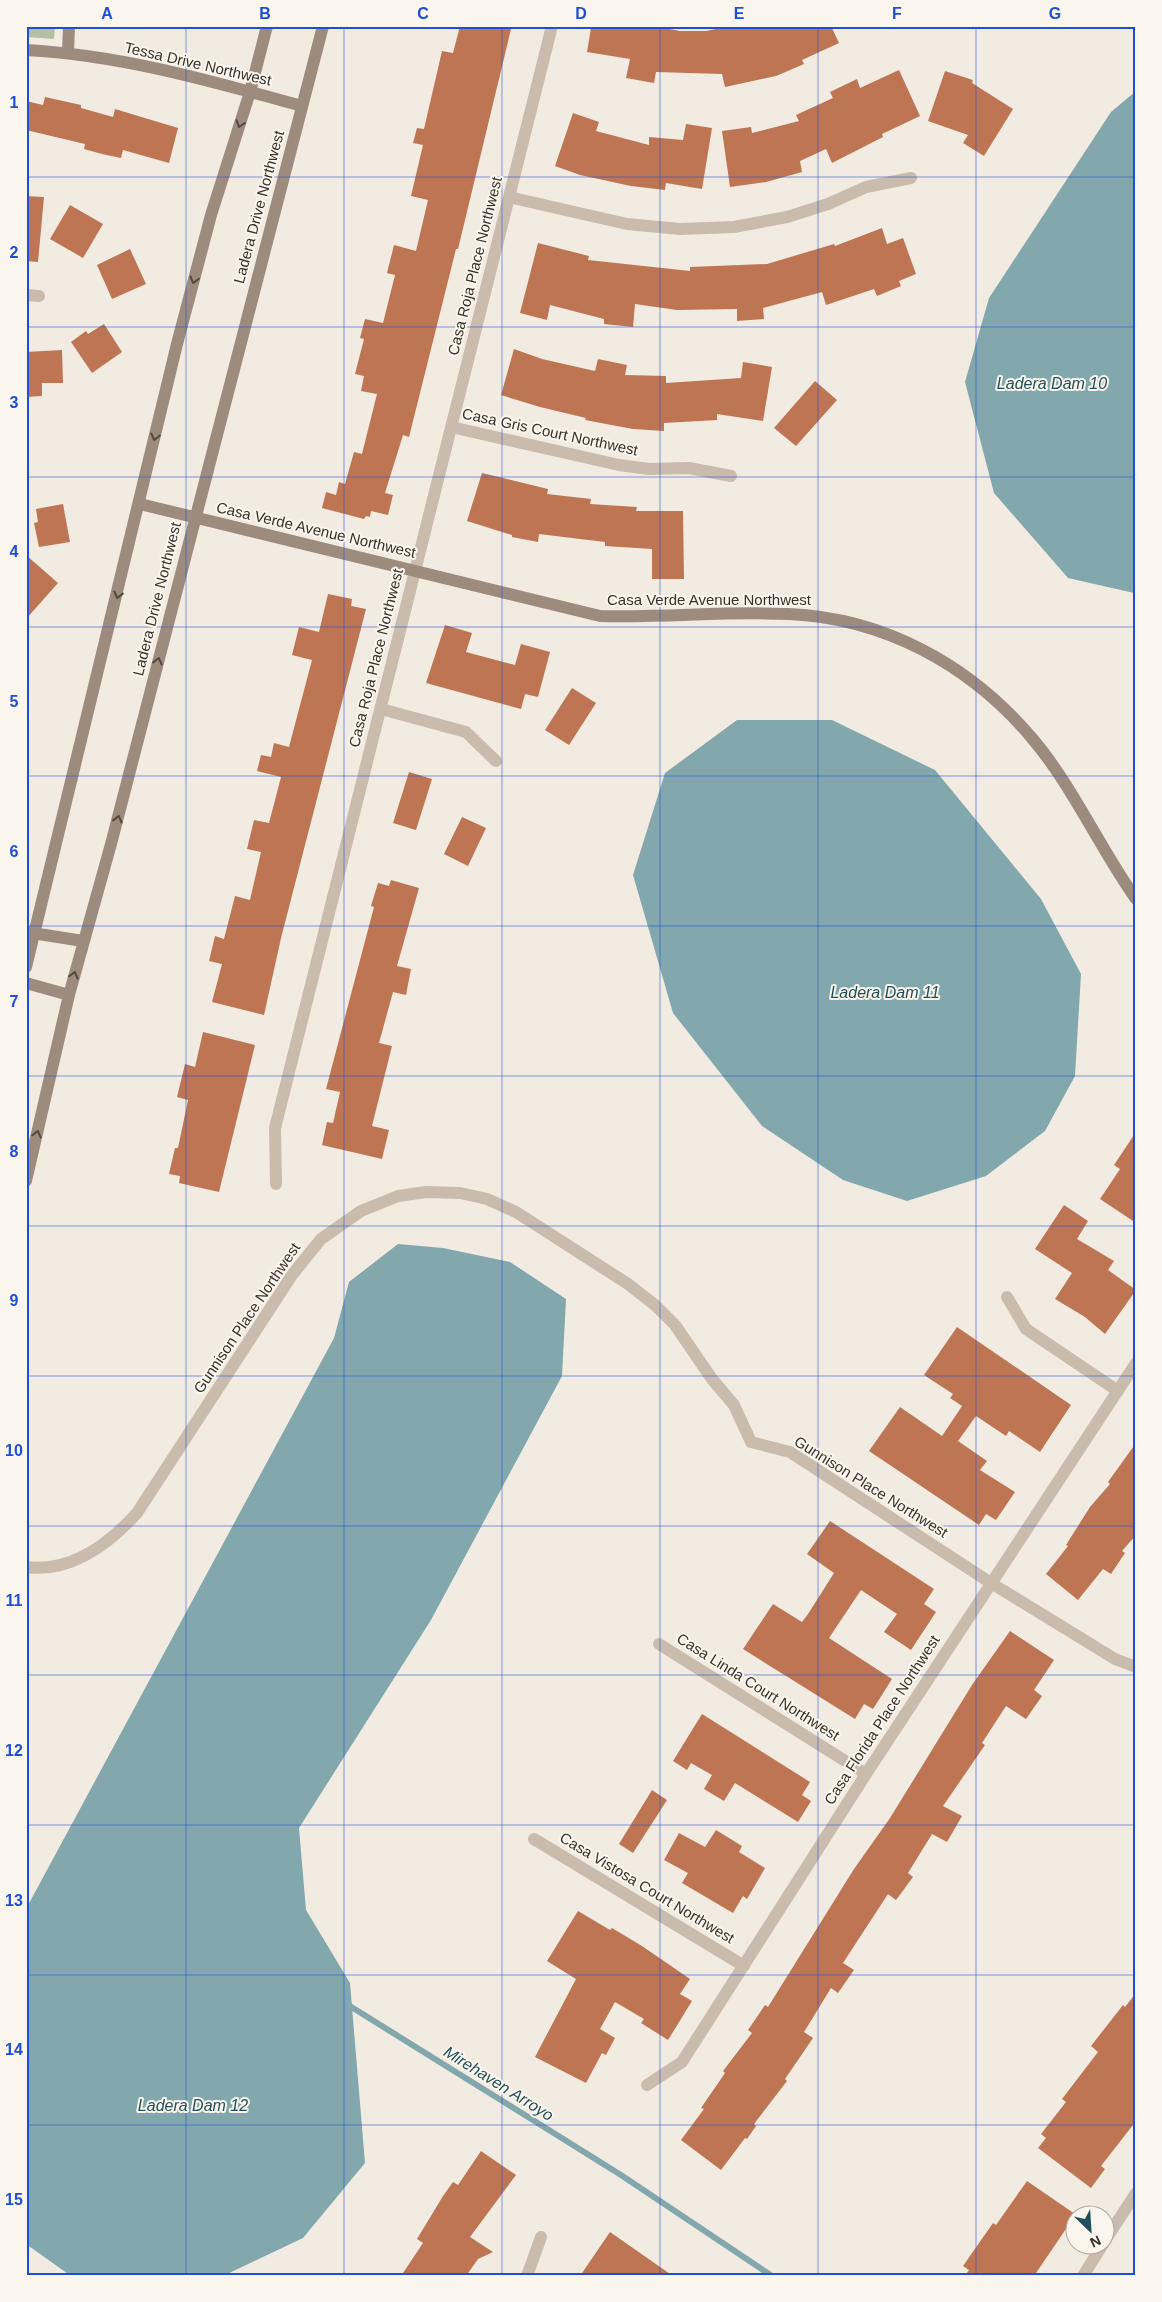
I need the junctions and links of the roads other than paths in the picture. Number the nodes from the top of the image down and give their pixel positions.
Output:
1 (70, 26) edge
2 (267, 26) edge
3 (323, 26) edge
4 (552, 26) edge
5 (26, 50) edge
6 (68, 52) junction
7 (250, 92) junction
8 (302, 106) junction
9 (911, 178) dead end
10 (510, 197) junction
11 (451, 427) junction
12 (731, 476) dead end
13 (140, 504) junction
14 (195, 518) junction
15 (415, 570) junction
16 (381, 709) junction
17 (496, 761) dead end
18 (1136, 899) edge
19 (30, 933) edge
20 (83, 940) junction
21 (26, 967) edge
22 (26, 983) edge
23 (69, 995) junction
24 (26, 1181) edge
25 (276, 1184) dead end
26 (1007, 1298) dead end
27 (1136, 1363) edge
28 (1118, 1391) junction
29 (26, 1567) edge
30 (991, 1583) junction
31 (659, 1644) dead end
32 (1136, 1667) edge
33 (866, 1774) junction
34 (534, 1839) dead end
35 (744, 1966) junction
36 (647, 2084) dead end
37 (1136, 2194) edge
38 (1114, 2228) edge
39 (541, 2237) dead end
40 (1097, 2254) edge
41 (527, 2276) edge
42 (1083, 2276) edge

1 - 6 main road
2 - 7 main road
3 - 8 main road, Ladera Drive Northwest
4 - 10 street, Casa Roja Place Northwest
5 - 6 main road, Tessa Drive Northwest
6 - 7 main road, Tessa Drive Northwest
7 - 8 main road, Tessa Drive Northwest
7 -> 13 main road
8 - 14 main road, Ladera Drive Northwest
9 - 10 street
10 - 11 street, Casa Roja Place Northwest
11 - 12 street, Casa Gris Court Northwest
11 - 15 street, Casa Roja Place Northwest
13 - 14 main road, Casa Verde Avenue Northwest
13 -> 19 main road
14 - 15 main road, Casa Verde Avenue Northwest
20 -> 14 main road, Ladera Drive Northwest
15 - 16 street, Casa Roja Place Northwest
15 - 18 main road, Casa Verde Avenue Northwest
16 - 17 street
16 - 25 street, Casa Roja Place Northwest
19 - 20 main road
19 - 21 main road
23 -> 20 main road, Ladera Drive Northwest
22 - 23 main road
24 -> 23 main road, Ladera Drive Northwest
26 - 28 street
27 - 28 street, Casa Florida Place Northwest
28 - 30 street, Casa Florida Place Northwest
29 - 30 street, Gunnison Place Northwest
30 - 32 street, Gunnison Place Northwest
30 - 33 street, Casa Florida Place Northwest
31 - 33 street, Casa Linda Court Northwest
33 - 35 street, Casa Florida Place Northwest
34 - 35 street, Casa Vistosa Court Northwest
35 - 36 street, Casa Florida Place Northwest
37 - 38 street
39 - 41 street
40 - 42 street

